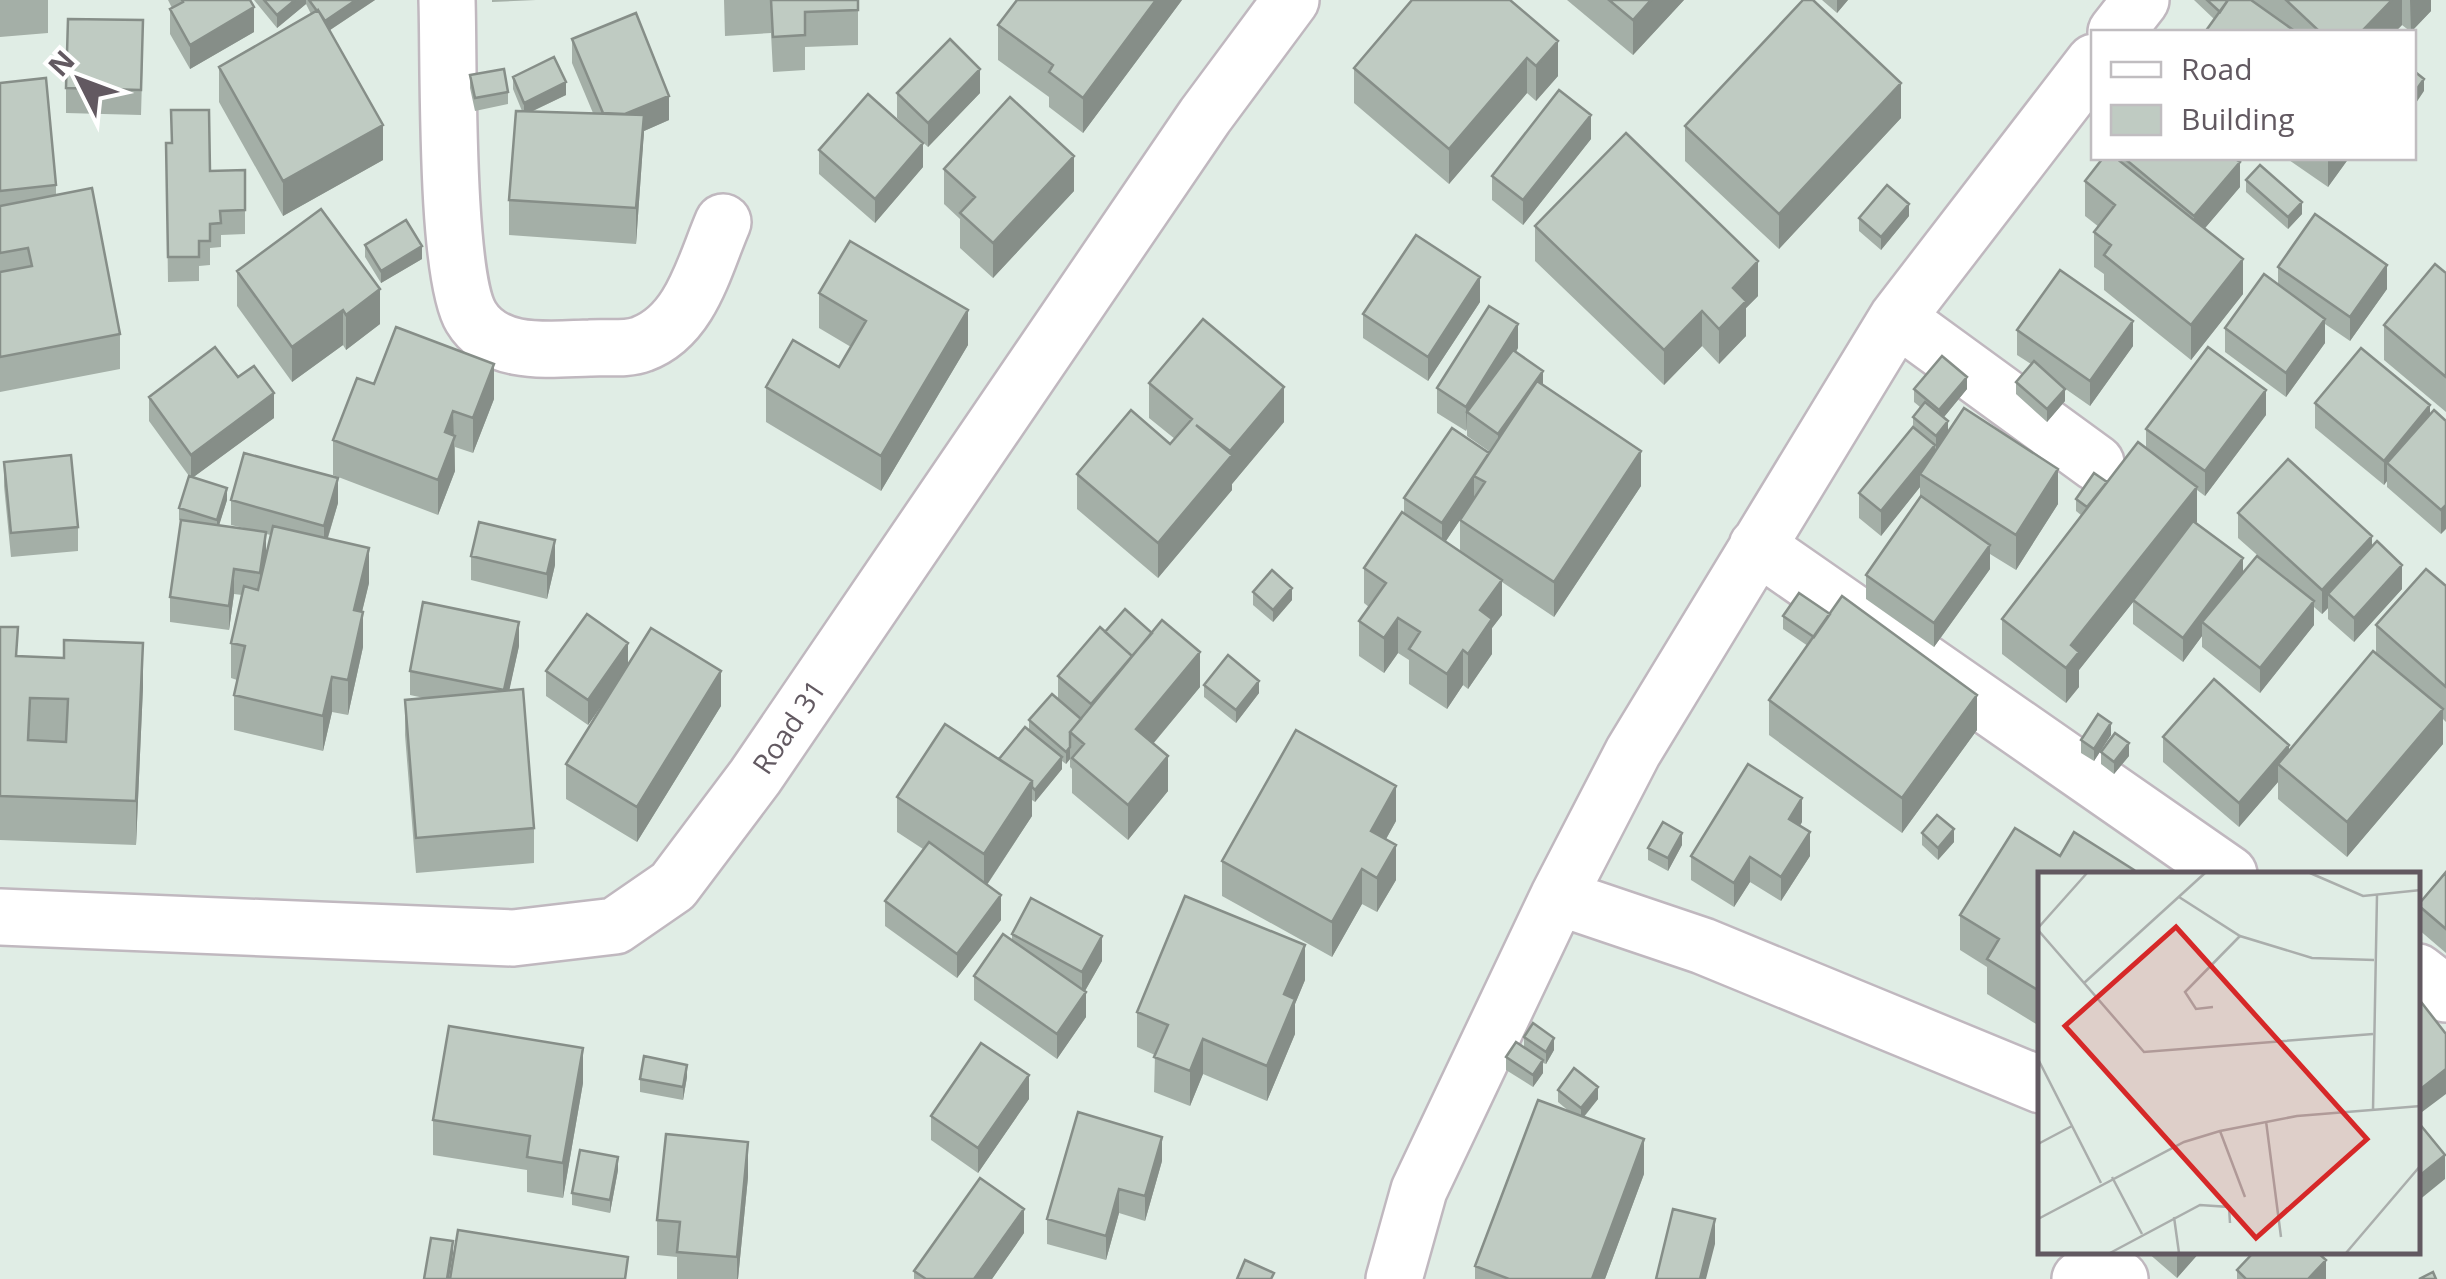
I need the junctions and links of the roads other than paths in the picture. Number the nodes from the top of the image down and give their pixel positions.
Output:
1 (446, 0) edge
2 (1291, 0) edge
3 (2141, 0) edge
4 (2118, 30) edge
5 (2091, 66) edge
6 (723, 222) dead end
7 (1897, 318) junction
8 (2096, 463) dead end
9 (1756, 546) junction
10 (2227, 872) edge
11 (1558, 896) junction
12 (0, 917) edge
13 (2421, 974) edge
14 (2446, 994) edge
15 (2038, 1084) edge
16 (1394, 1279) edge
17 (2080, 1279) edge
18 (2120, 1279) edge

1 - 6 street
2 - 12 street, Road 31
3 - 4 street
5 - 7 street
7 - 8 street
7 - 9 street
9 - 10 street
9 - 11 street
11 - 15 street
11 - 16 street
13 - 14 street
17 - 18 street

